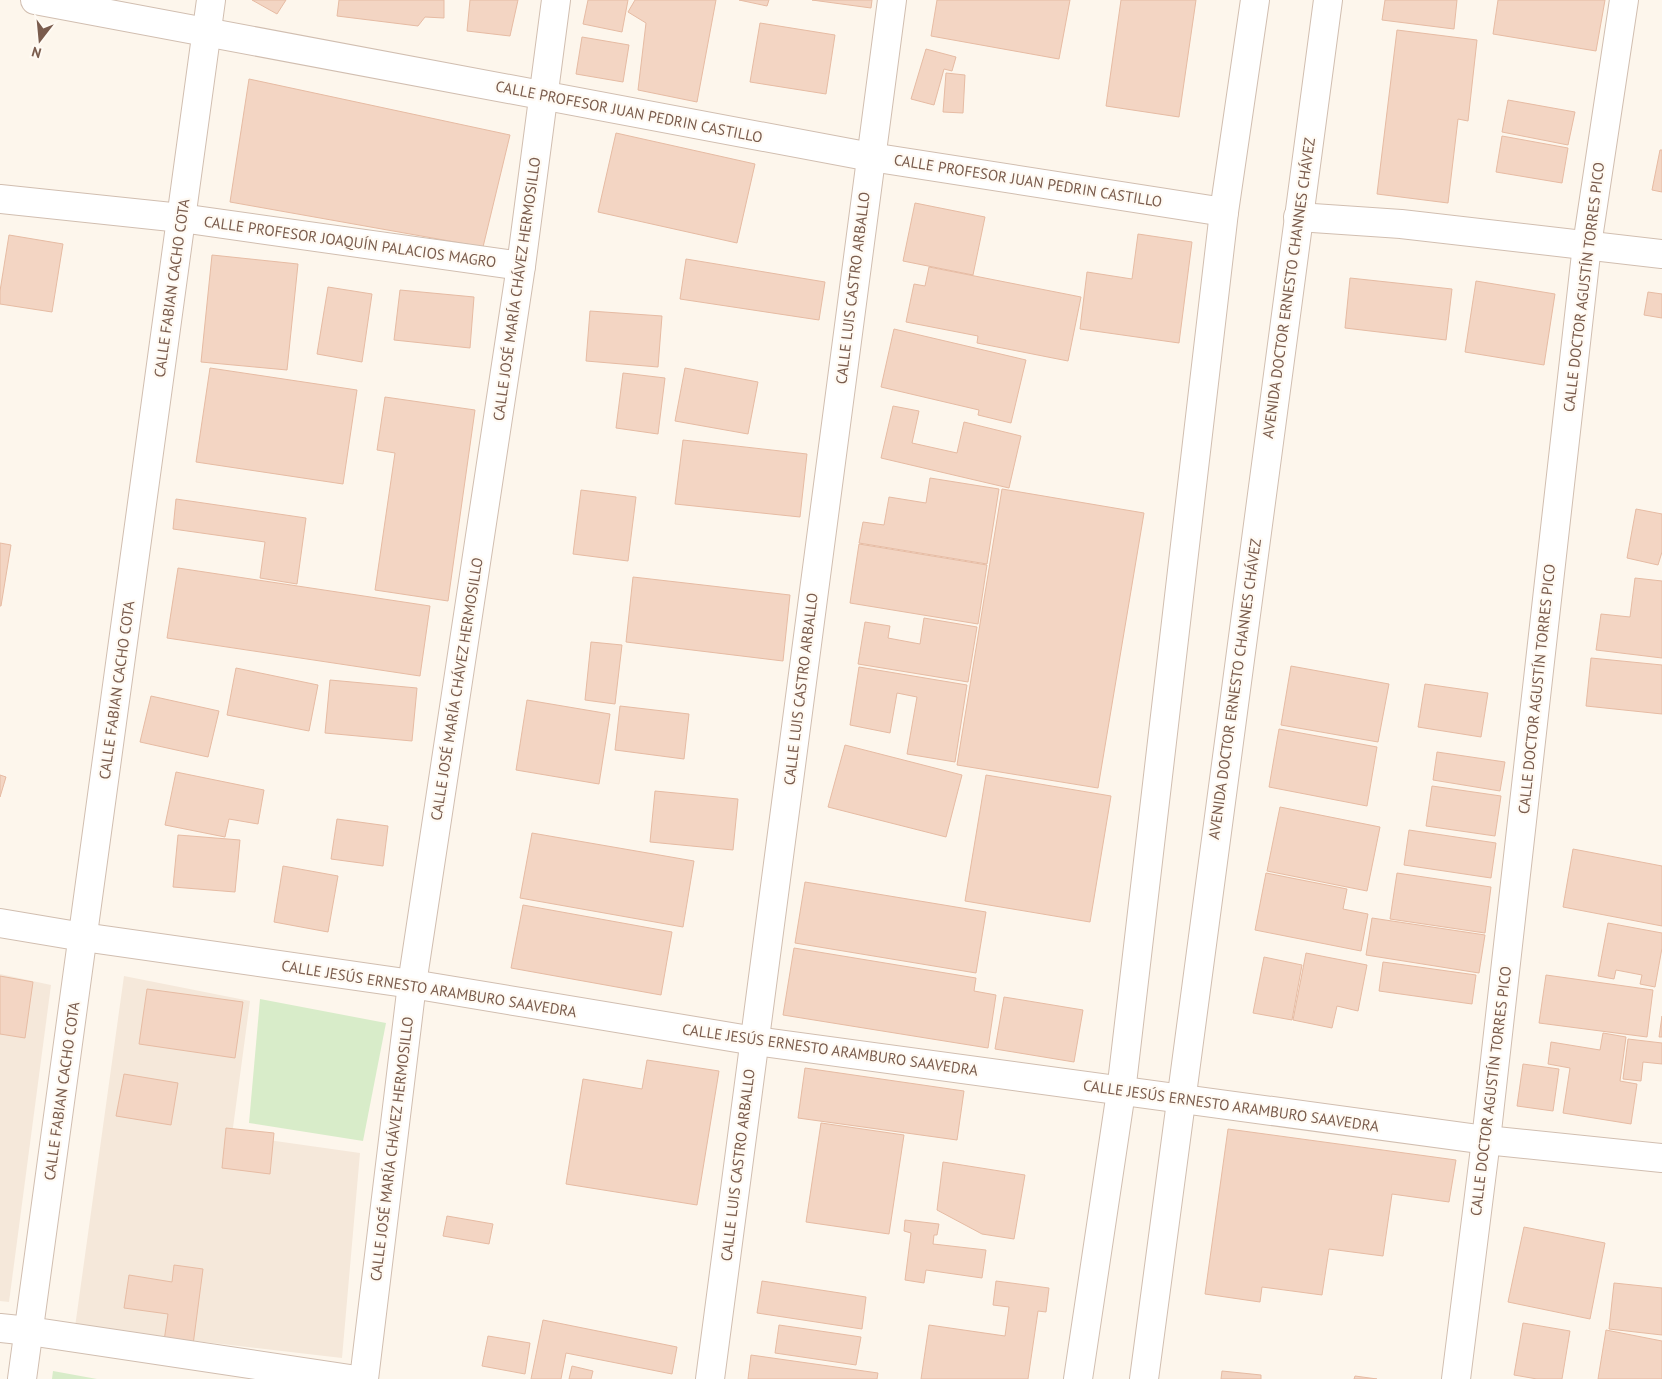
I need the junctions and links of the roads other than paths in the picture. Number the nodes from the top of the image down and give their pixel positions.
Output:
1 (35, 0) edge
2 (211, 0) edge
3 (556, 0) edge
4 (892, 0) edge
5 (1255, 0) edge
6 (1328, 0) edge
7 (1624, 0) edge
8 (207, 33) junction
9 (544, 96) junction
10 (871, 157) junction
11 (0, 199) edge
12 (1224, 212) junction
13 (1298, 217) junction
14 (181, 218) junction
15 (1587, 245) junction
16 (1662, 254) edge
17 (521, 266) junction
18 (0, 923) edge
19 (83, 937) junction
20 (412, 984) junction
21 (755, 1041) junction
22 (1121, 1092) junction
23 (1180, 1098) junction
24 (1486, 1140) junction
25 (1662, 1158) edge
26 (0, 1328) edge
27 (29, 1330) junction
28 (22, 1379) edge
29 (350, 1379) edge
30 (364, 1379) edge
31 (710, 1379) edge
32 (1078, 1379) edge
33 (1144, 1379) edge
34 (1456, 1379) edge

1 - 8 street, CALLE PROFESOR JUAN PEDRIN CASTILLO
2 - 8 street, CALLE FABIAN CACHO COTA
3 - 9 street, CALLE JOSÉ MARÍA CHÁVEZ HERMOSILLO
4 - 10 street, CALLE LUIS CASTRO ARBALLO
5 - 12 street
6 - 13 street, AVENIDA DOCTOR ERNESTO CHANNES CHÁVEZ
7 - 15 street, CALLE DOCTOR AGUSTÍN TORRES PICO
8 - 9 street, CALLE PROFESOR JUAN PEDRIN CASTILLO
8 - 14 street, CALLE FABIAN CACHO COTA
9 - 10 street, CALLE PROFESOR JUAN PEDRIN CASTILLO
9 - 17 street, CALLE JOSÉ MARÍA CHÁVEZ HERMOSILLO
10 - 12 street, CALLE PROFESOR JUAN PEDRIN CASTILLO
10 - 21 street, CALLE LUIS CASTRO ARBALLO
11 - 14 street, CALLE PROFESOR JOAQUÍN PALACIOS MAGRO
12 - 22 street
13 - 15 street
13 - 23 street, AVENIDA DOCTOR ERNESTO CHANNES CHÁVEZ
14 - 17 street, CALLE PROFESOR JOAQUÍN PALACIOS MAGRO
14 - 19 street, CALLE FABIAN CACHO COTA
15 - 16 street
15 - 24 street, CALLE DOCTOR AGUSTÍN TORRES PICO
17 - 20 street, CALLE JOSÉ MARÍA CHÁVEZ HERMOSILLO
18 - 19 street, CALLE JESÚS ERNESTO ARAMBURO SAAVEDRA
19 - 20 street, CALLE JESÚS ERNESTO ARAMBURO SAAVEDRA
19 - 27 street, CALLE FABIAN CACHO COTA
20 - 21 street, CALLE JESÚS ERNESTO ARAMBURO SAAVEDRA
20 - 30 street, CALLE JOSÉ MARÍA CHÁVEZ HERMOSILLO
21 - 22 street, CALLE JESÚS ERNESTO ARAMBURO SAAVEDRA
21 - 31 street, CALLE LUIS CASTRO ARBALLO
22 - 23 street, CALLE JESÚS ERNESTO ARAMBURO SAAVEDRA
22 - 32 street
23 - 24 street, CALLE JESÚS ERNESTO ARAMBURO SAAVEDRA
23 - 33 street, AVENIDA DOCTOR ERNESTO CHANNES CHÁVEZ
24 - 25 street, CALLE JESÚS ERNESTO ARAMBURO SAAVEDRA
24 - 34 street, CALLE DOCTOR AGUSTÍN TORRES PICO
26 - 27 street
27 - 28 street, CALLE FABIAN CACHO COTA
27 - 29 street

